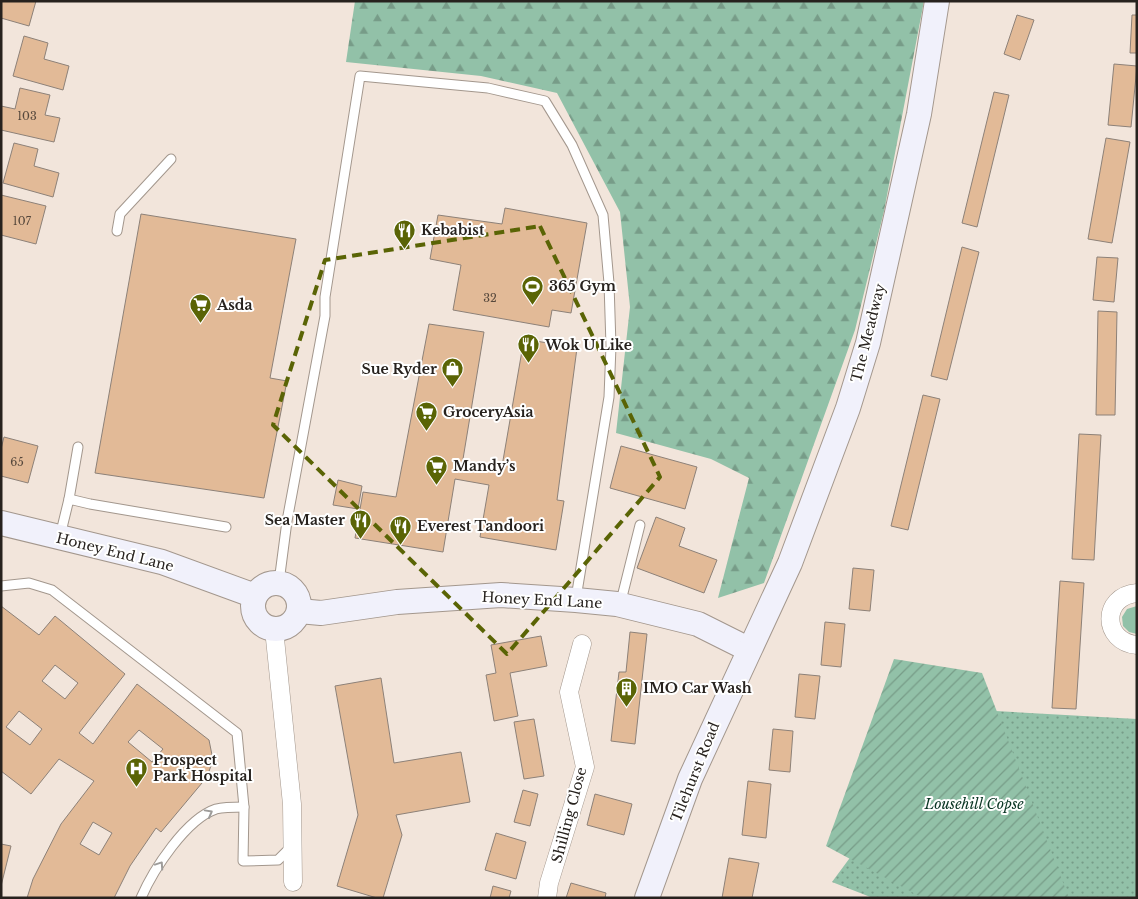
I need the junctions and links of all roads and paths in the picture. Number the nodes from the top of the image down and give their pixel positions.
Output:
1 (937, 1) edge
2 (171, 159) dead end
3 (117, 231) dead end
4 (78, 447) dead end
5 (69, 499) junction
6 (1, 523) edge
7 (640, 525) dead end
8 (226, 527) dead end
9 (59, 538) junction
10 (279, 582) junction
11 (1, 586) edge
12 (1137, 593) edge
13 (255, 596) junction
14 (576, 600) junction
15 (620, 605) junction
16 (299, 611) junction
17 (274, 629) junction
18 (582, 644) dead end
19 (1137, 645) edge
20 (748, 649) junction
21 (244, 807) junction
22 (291, 846) junction
23 (293, 882) dead end
24 (141, 898) edge
25 (547, 898) edge
26 (647, 898) edge

1 - 20 street, The Meadway
2 - 3 lane
4 - 5 lane
5 - 8 lane
5 - 9 lane
6 - 9 street, Honey End Lane
7 - 15 lane
9 - 13 street, Honey End Lane
10 - 13 street
10 - 14 lane
10 - 16 street
11 - 21 lane
12 - 19 street
13 - 17 street
14 - 15 street, Honey End Lane
14 - 16 street, Honey End Lane
15 - 20 street, Honey End Lane
16 - 17 street
17 - 22 street
18 - 25 street, Shilling Close
20 - 26 street, Tilehurst Road
21 - 22 lane
24 -> 21 lane
22 - 23 street

